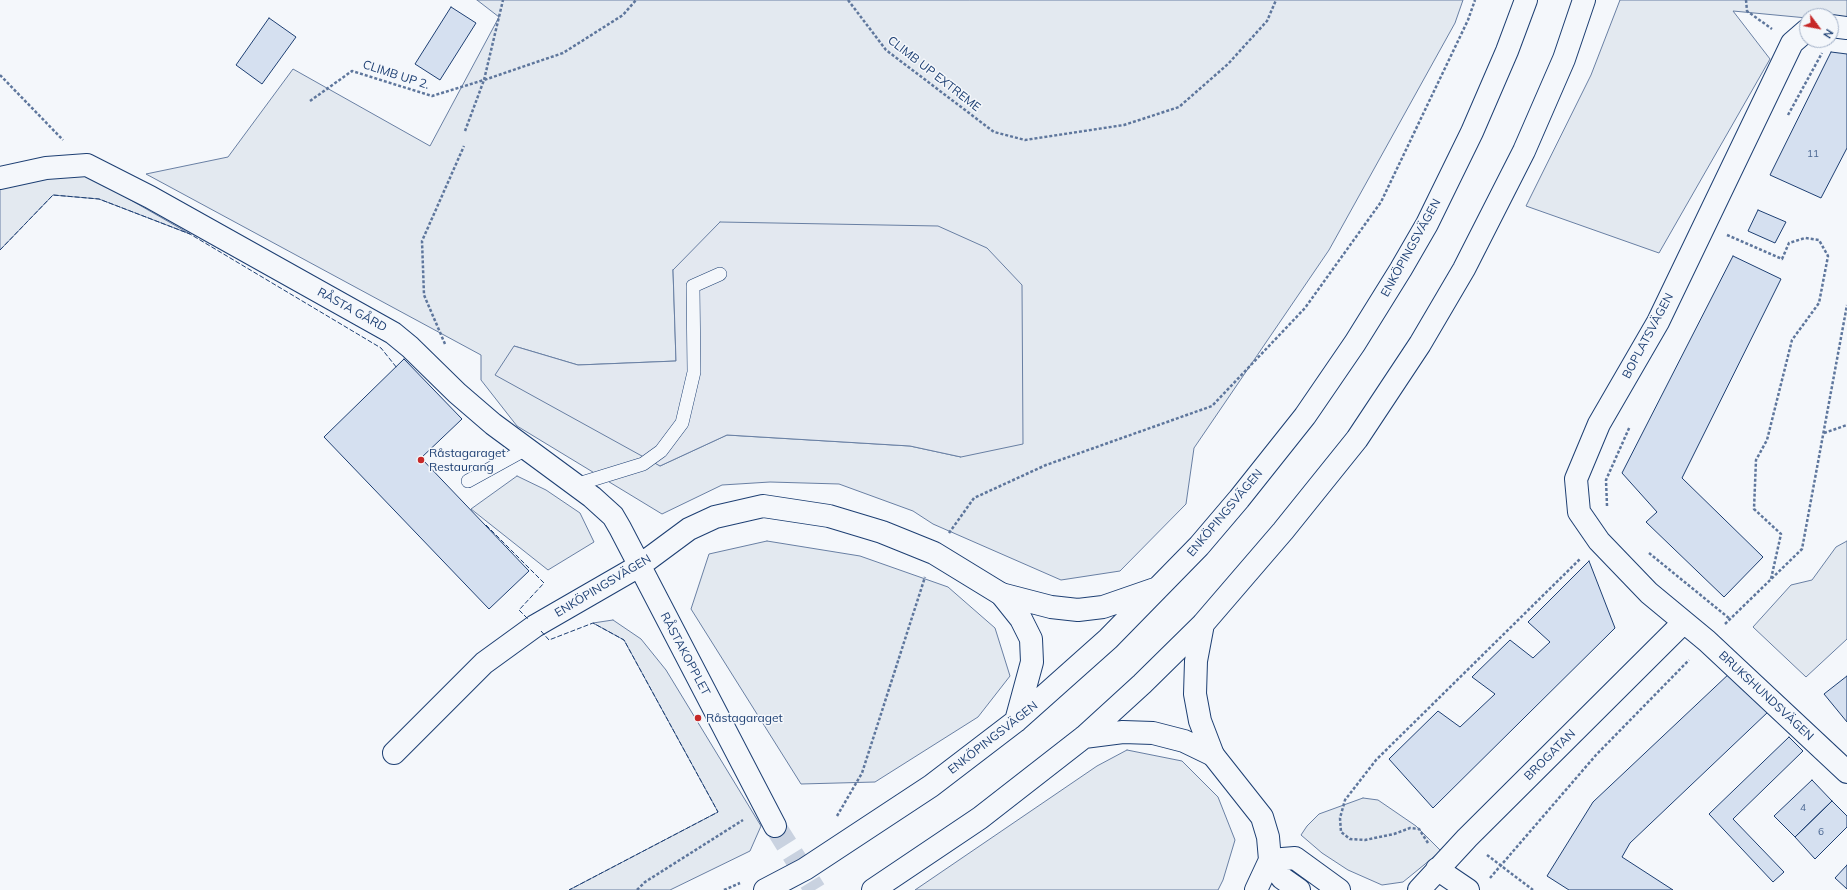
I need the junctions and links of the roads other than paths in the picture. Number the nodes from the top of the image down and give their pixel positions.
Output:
1 (1526, 0) edge
2 (1584, 0) edge
3 (1799, 36) edge
4 (0, 178) edge
5 (720, 274) dead end
6 (526, 449) junction
7 (468, 481) dead end
8 (575, 485) junction
9 (639, 566) junction
10 (1160, 587) junction
11 (1001, 594) junction
12 (1684, 622) junction
13 (1203, 624) junction
14 (1016, 721) junction
15 (1084, 737) junction
16 (394, 753) dead end
17 (1213, 755) junction
18 (1847, 772) edge
19 (775, 826) tunnel mouth
20 (1270, 860) junction
21 (1437, 869) junction
22 (765, 890) edge
23 (873, 890) edge
24 (1256, 890) edge
25 (1299, 890) edge
26 (1339, 890) edge
27 (1419, 890) edge
28 (1468, 890) edge

1 - 10 street, ENKÖPINGSVÄGEN
2 - 13 street
3 - 12 street, BOPLATSVÄGEN
4 - 6 street, RÅSTA GÅRD
5 - 8 lane
6 - 7 lane
6 - 8 street, RÅSTA GÅRD
8 - 9 street, RÅSTA GÅRD
9 - 11 street, ENKÖPINGSVÄGEN
9 - 16 street, ENKÖPINGSVÄGEN
9 - 19 street, RÅSTAKOPPLET
10 - 11 street
10 - 14 street, ENKÖPINGSVÄGEN
11 - 14 street
12 - 18 street, BRUKSHUNDSVÄGEN
12 - 21 street, BROGATAN
13 - 15 street
13 - 17 street
14 - 22 street, ENKÖPINGSVÄGEN
15 - 17 street
15 - 23 street
17 - 20 street
20 - 24 street
20 - 25 street
20 - 26 street
21 - 27 street, BROGATAN
21 - 28 street

